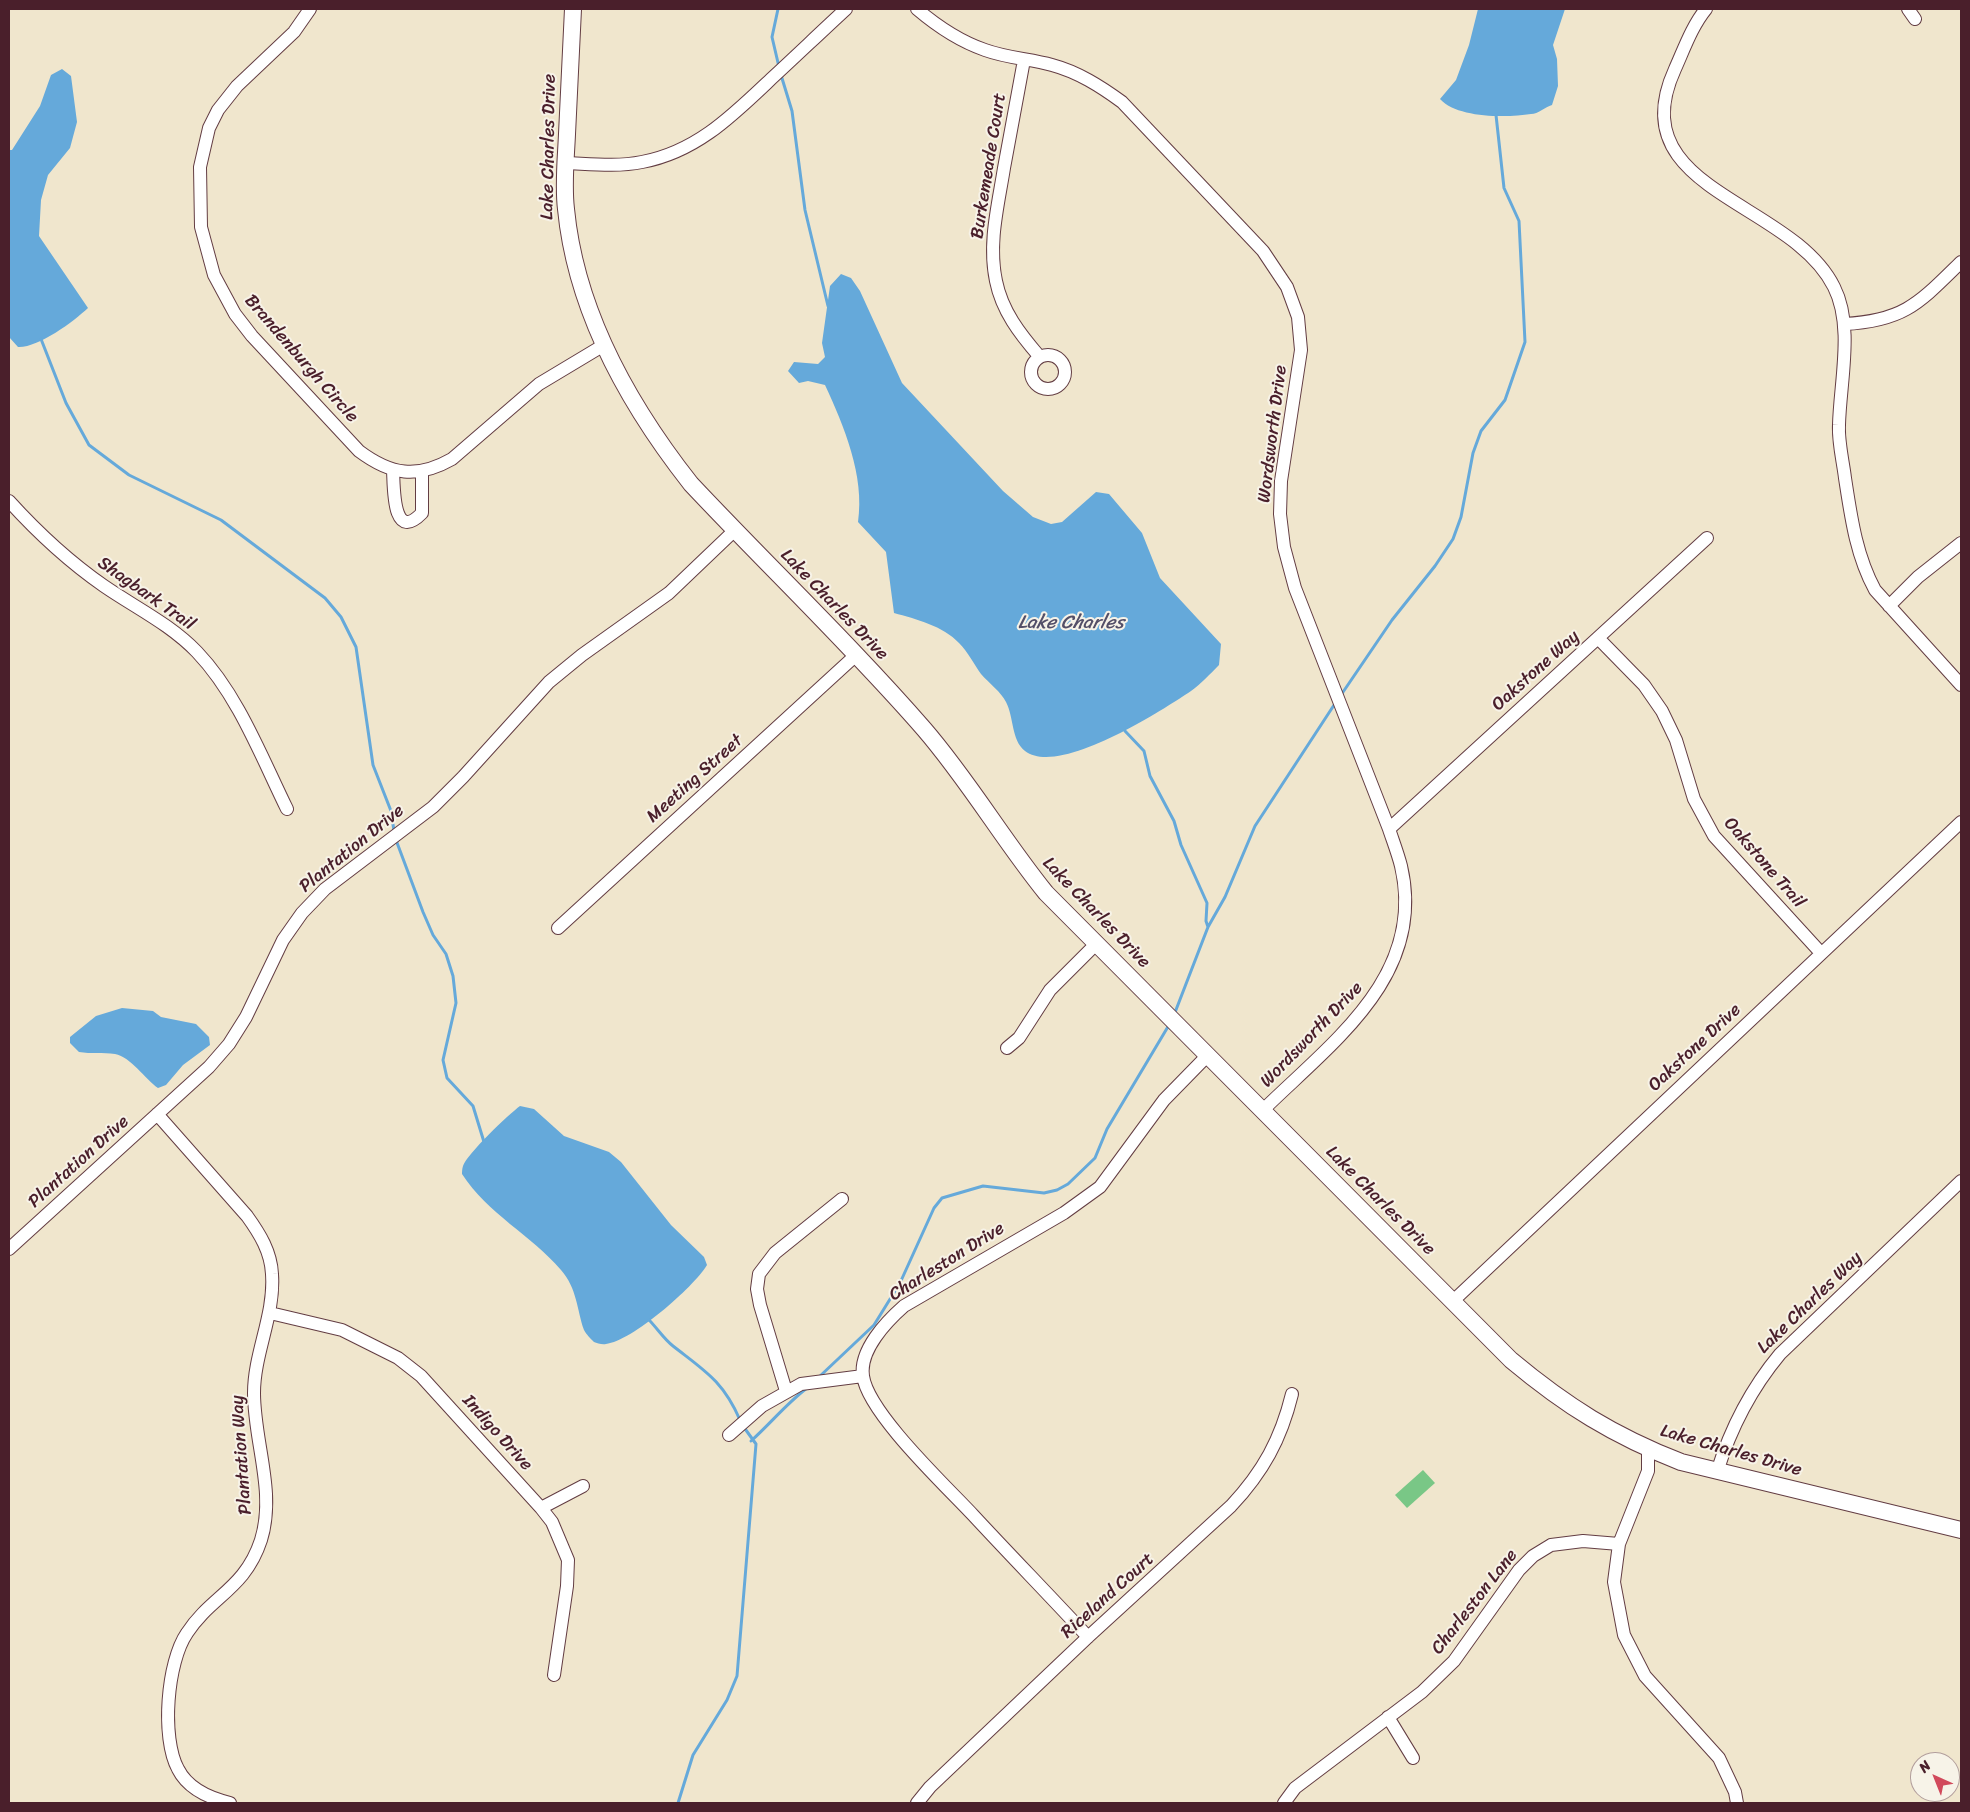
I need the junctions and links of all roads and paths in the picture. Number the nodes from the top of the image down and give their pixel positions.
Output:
1 (310, 9) edge
2 (573, 9) edge
3 (846, 9) edge
4 (917, 9) edge
5 (1706, 9) edge
6 (1024, 60) junction
7 (566, 164) junction
8 (1961, 262) edge
9 (1844, 324) junction
10 (604, 345) junction
11 (1039, 356) dead end
12 (393, 470) junction
13 (422, 471) junction
14 (9, 500) edge
15 (735, 530) junction
16 (1707, 538) dead end
17 (1961, 542) edge
18 (1888, 606) junction
19 (1598, 638) junction
20 (855, 656) junction
21 (1961, 685) edge
22 (287, 809) dead end
23 (1961, 822) edge
24 (1389, 830) junction
25 (558, 928) dead end
26 (1096, 944) junction
27 (1821, 953) junction
28 (1006, 1048) dead end
29 (1207, 1056) junction
30 (1262, 1111) junction
31 (157, 1114) junction
32 (1961, 1182) edge
33 (842, 1199) dead end
34 (9, 1249) edge
35 (1453, 1301) junction
36 (270, 1313) junction
37 (863, 1376) junction
38 (786, 1391) junction
39 (1292, 1394) dead end
40 (729, 1435) dead end
41 (1648, 1449) junction
42 (1717, 1472) junction
43 (584, 1486) dead end
44 (541, 1508) junction
45 (1961, 1530) edge
46 (1619, 1544) junction
47 (1088, 1637) junction
48 (554, 1674) dead end
49 (1388, 1717) junction
50 (1413, 1758) dead end
51 (230, 1803) edge
52 (917, 1803) edge
53 (1284, 1803) edge
54 (1737, 1803) edge

1 - 12 street, Brandenburgh Circle
2 - 7 street, Lake Charles Drive
3 - 7 street
4 - 6 street, Wordsworth Drive
5 - 9 street
6 - 11 street, Burkemeade Court
6 - 24 street, Wordsworth Drive
7 - 10 street, Lake Charles Drive
8 - 9 street
9 - 18 street
10 - 13 street, Brandenburgh Circle
10 - 15 street, Lake Charles Drive
12 - 13 street, Brandenburgh Circle
12 - 13 street
14 - 22 street, Shagbark Trail
15 - 20 street, Lake Charles Drive
15 - 31 street, Plantation Drive
16 - 19 street, Oakstone Way
17 - 18 street
18 - 21 street
19 - 24 street, Oakstone Way
19 - 27 street, Oakstone Trail
20 - 25 street, Meeting Street
20 - 26 street, Lake Charles Drive
23 - 27 street, Oakstone Drive
24 - 30 street, Wordsworth Drive
26 - 28 street
26 - 29 street, Lake Charles Drive
27 - 35 street, Oakstone Drive
29 - 30 street, Lake Charles Drive
29 - 37 street, Charleston Drive
30 - 35 street, Lake Charles Drive
31 - 34 street, Plantation Drive
31 - 36 street, Plantation Way
32 - 42 street, Lake Charles Way
33 - 38 street
35 - 41 street, Lake Charles Drive
36 - 44 street, Indigo Drive
36 - 51 street, Plantation Way
37 - 38 street
37 - 47 street
38 - 40 street
39 - 47 street, Riceland Court
41 - 42 street, Lake Charles Drive
41 - 46 street
42 - 45 street, Lake Charles Drive
43 - 44 street
44 - 48 street, Indigo Drive
46 - 49 street, Charleston Lane
46 - 54 street
47 - 52 street, Riceland Court
49 - 50 street
49 - 53 street, Charleston Lane

